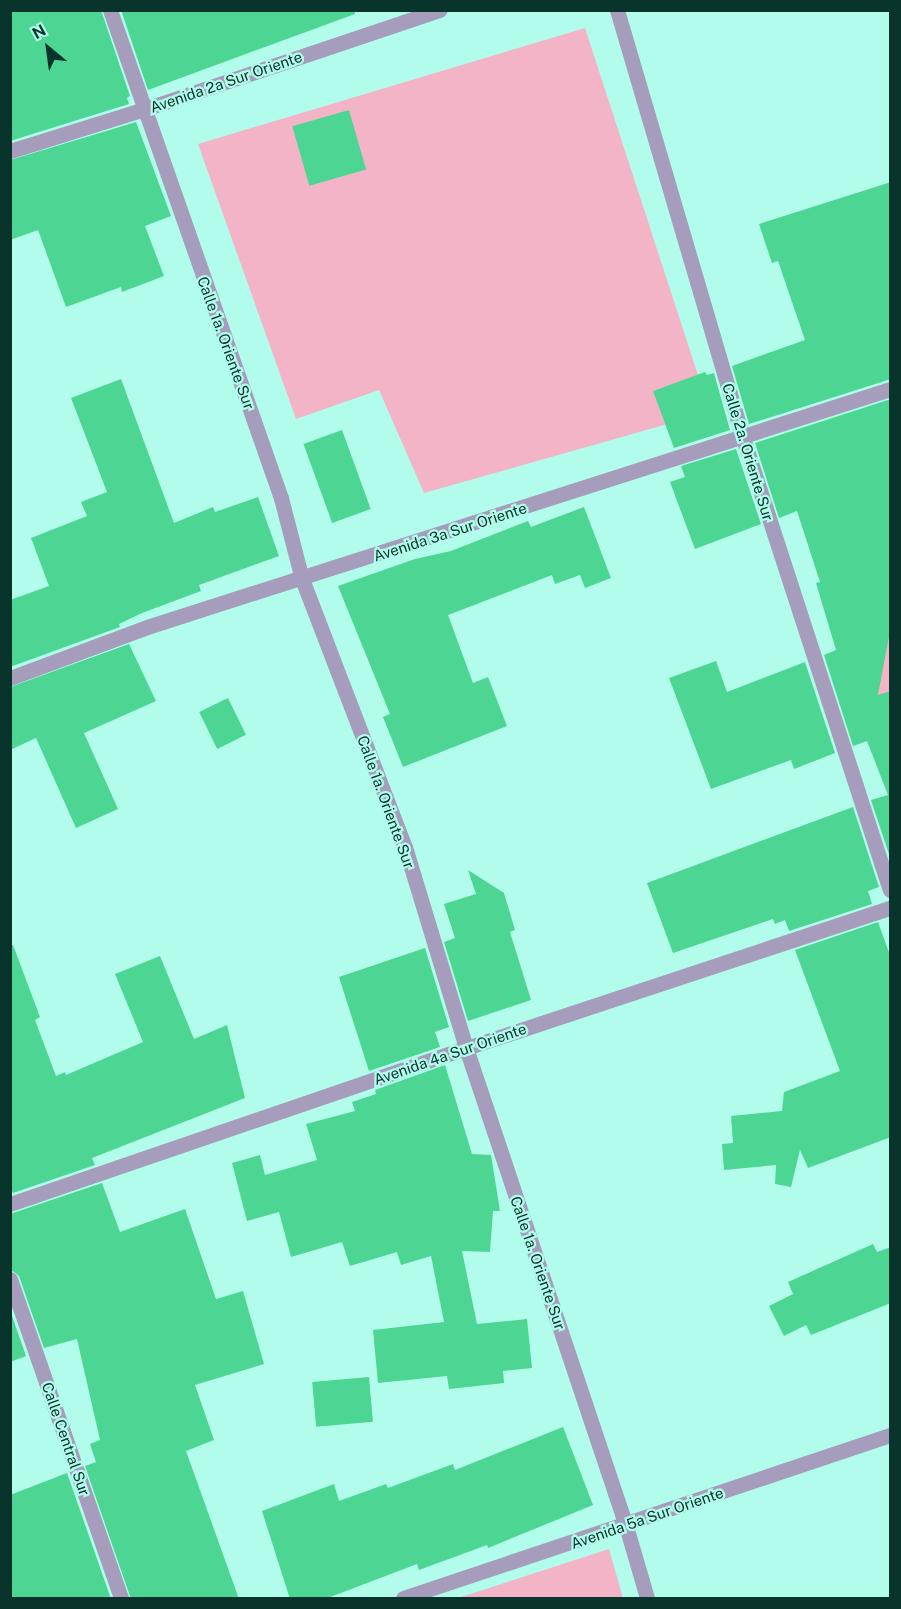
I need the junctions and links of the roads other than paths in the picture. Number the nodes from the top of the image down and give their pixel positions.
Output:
1 (110, 10) edge
2 (440, 10) edge
3 (617, 10) edge
4 (142, 110) junction
5 (10, 151) edge
6 (891, 389) edge
7 (743, 438) junction
8 (302, 579) junction
9 (10, 678) edge
10 (891, 891) edge
11 (891, 908) edge
12 (466, 1048) junction
13 (10, 1204) edge
14 (10, 1279) edge
15 (891, 1435) edge
16 (626, 1526) junction
17 (121, 1599) edge
18 (403, 1599) edge
19 (647, 1599) edge

1 - 4 street, Calle 1a. Oriente Sur
2 - 4 street, Avenida 2a Sur Oriente
3 - 7 street, Calle 2a. Oriente Sur
4 - 5 street, Avenida 2a Sur Oriente
4 - 8 street, Calle 1a. Oriente Sur
6 - 7 street, Avenida 3a Sur Oriente
7 - 8 street, Avenida 3a Sur Oriente
7 - 10 street, Calle 2a. Oriente Sur
8 - 9 street, Avenida 3a Sur Oriente
8 - 12 street, Calle 1a. Oriente Sur
11 - 12 street, Avenida 4a Sur Oriente
12 - 13 street, Avenida 4a Sur Oriente
12 - 16 street, Calle 1a. Oriente Sur
14 - 17 street, Calle Central Sur
15 - 16 street, Avenida 5a Sur Oriente
16 - 18 street, Avenida 5a Sur Oriente
16 - 19 street, Calle 1a. Oriente Sur

